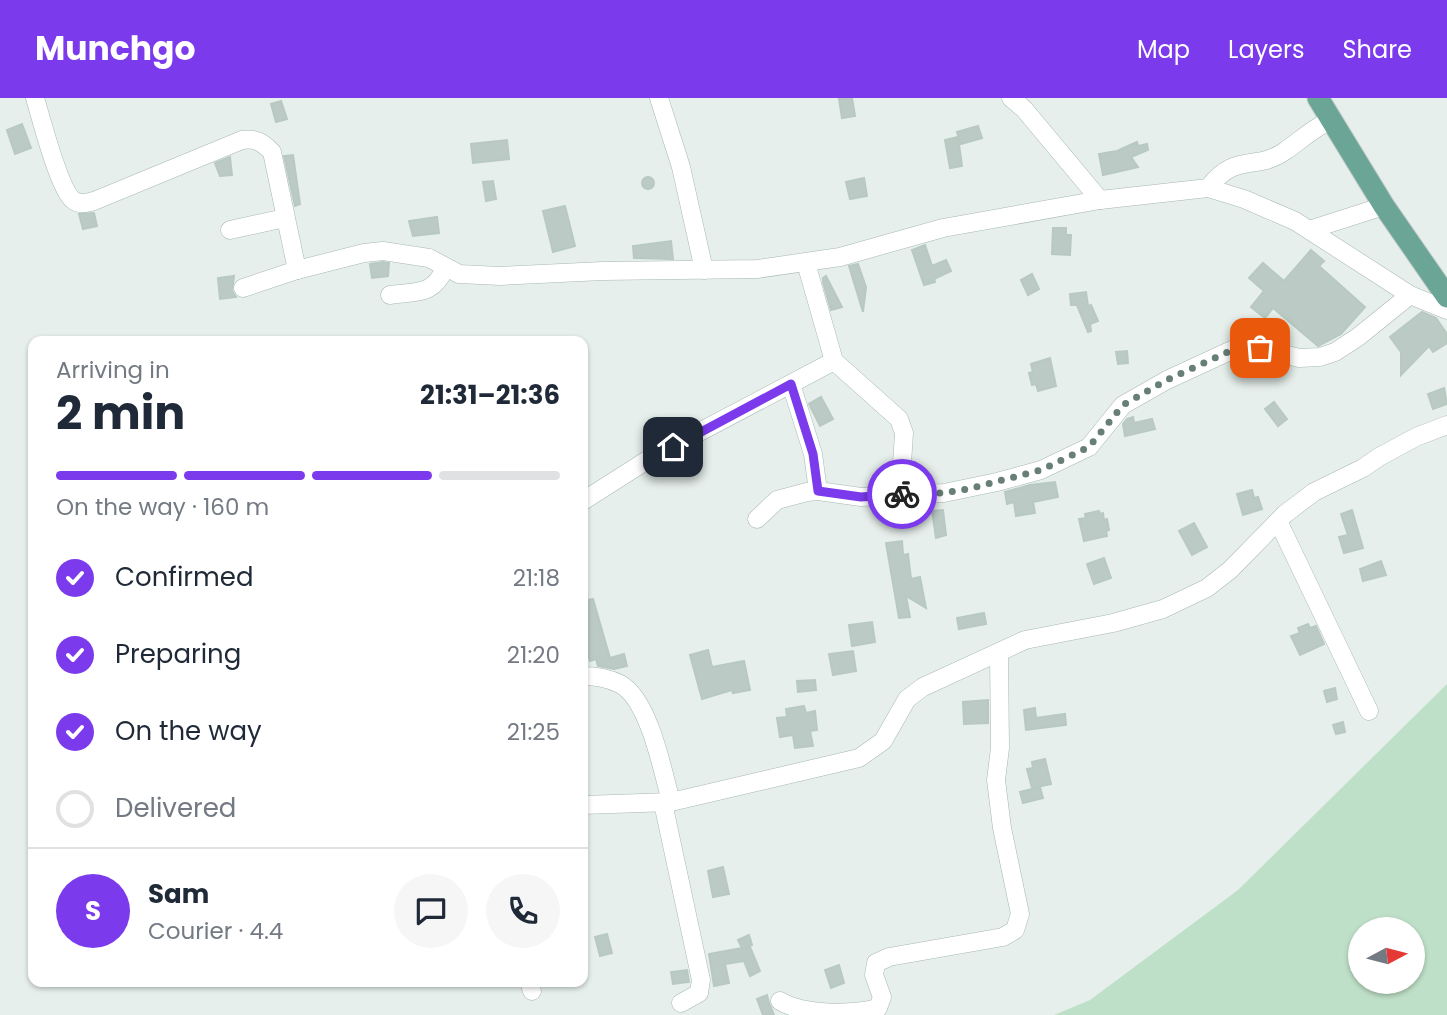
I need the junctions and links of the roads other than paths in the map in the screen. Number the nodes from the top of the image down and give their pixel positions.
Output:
1 (35, 98) edge
2 (659, 98) edge
3 (1011, 98) edge
4 (1318, 98) edge
5 (1331, 120) junction
6 (1208, 188) junction
7 (1100, 200) junction
8 (1384, 206) junction
9 (285, 218) junction
10 (230, 230) dead end
11 (1309, 230) junction
12 (806, 263) junction
13 (445, 268) junction
14 (297, 270) junction
15 (704, 270) junction
16 (243, 288) dead end
17 (390, 295) dead end
18 (1410, 295) junction
19 (1447, 297) edge
20 (1447, 310) edge
21 (834, 361) junction
22 (791, 384) junction
23 (1447, 425) edge
24 (818, 491) junction
25 (900, 494) junction
26 (588, 498) edge
27 (757, 519) dead end
28 (1278, 521) junction
29 (999, 653) junction
30 (588, 676) edge
31 (1369, 711) dead end
32 (667, 802) junction
33 (588, 805) edge
34 (780, 1001) dead end
35 (681, 1003) dead end

1 - 9 street
2 - 15 street
3 - 7 street
4 - 5 main road
5 - 6 street
5 - 8 main road
6 - 7 street
6 - 11 street
7 - 12 street
8 - 11 street
8 - 19 main road
9 - 10 street
9 - 14 street
11 - 18 street
12 - 15 street
12 - 21 street
13 - 14 street
13 - 15 street
13 - 17 street
14 - 16 street
18 - 20 street
18 - 25 street
21 - 22 street
21 - 25 street
22 - 24 street
22 - 26 street
23 - 28 street
24 - 25 street
24 - 27 street
28 - 29 street
28 - 31 street
29 - 32 street
29 - 34 street
30 - 32 street
32 - 33 street
32 - 35 street

